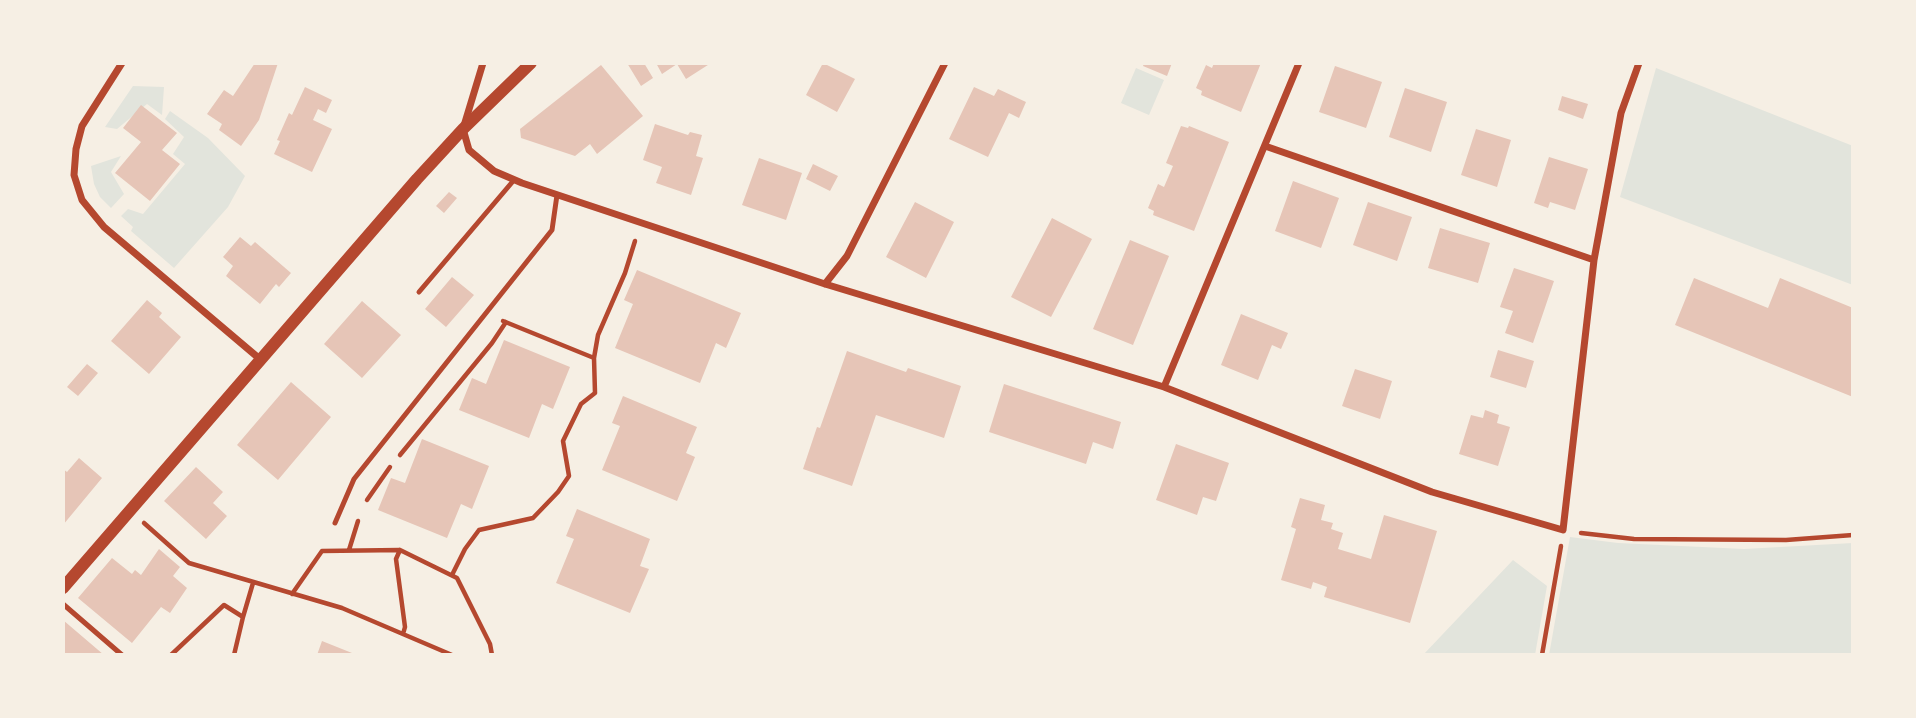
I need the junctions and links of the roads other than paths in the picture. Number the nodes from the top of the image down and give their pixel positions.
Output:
1 (122, 63) edge
2 (483, 63) edge
3 (531, 63) edge
4 (945, 63) edge
5 (1299, 63) edge
6 (1639, 63) edge
7 (463, 129) junction
8 (1265, 146) junction
9 (514, 180) junction
10 (557, 195) junction
11 (1594, 260) junction
12 (825, 284) junction
13 (419, 292) dead end
14 (262, 360) junction
15 (1164, 387) junction
16 (335, 523) dead end
17 (64, 584) edge
18 (63, 604) edge
19 (122, 655) edge

1 - 14 street
2 - 7 street
3 - 7 street
4 - 12 street
5 - 8 street
6 - 11 street
7 - 9 street
7 - 14 street
8 - 11 street
8 - 15 street
9 - 10 street
9 - 13 lane
10 - 12 street
10 - 16 lane
11 - 15 street
12 - 15 street
14 - 17 street
18 - 19 lane

